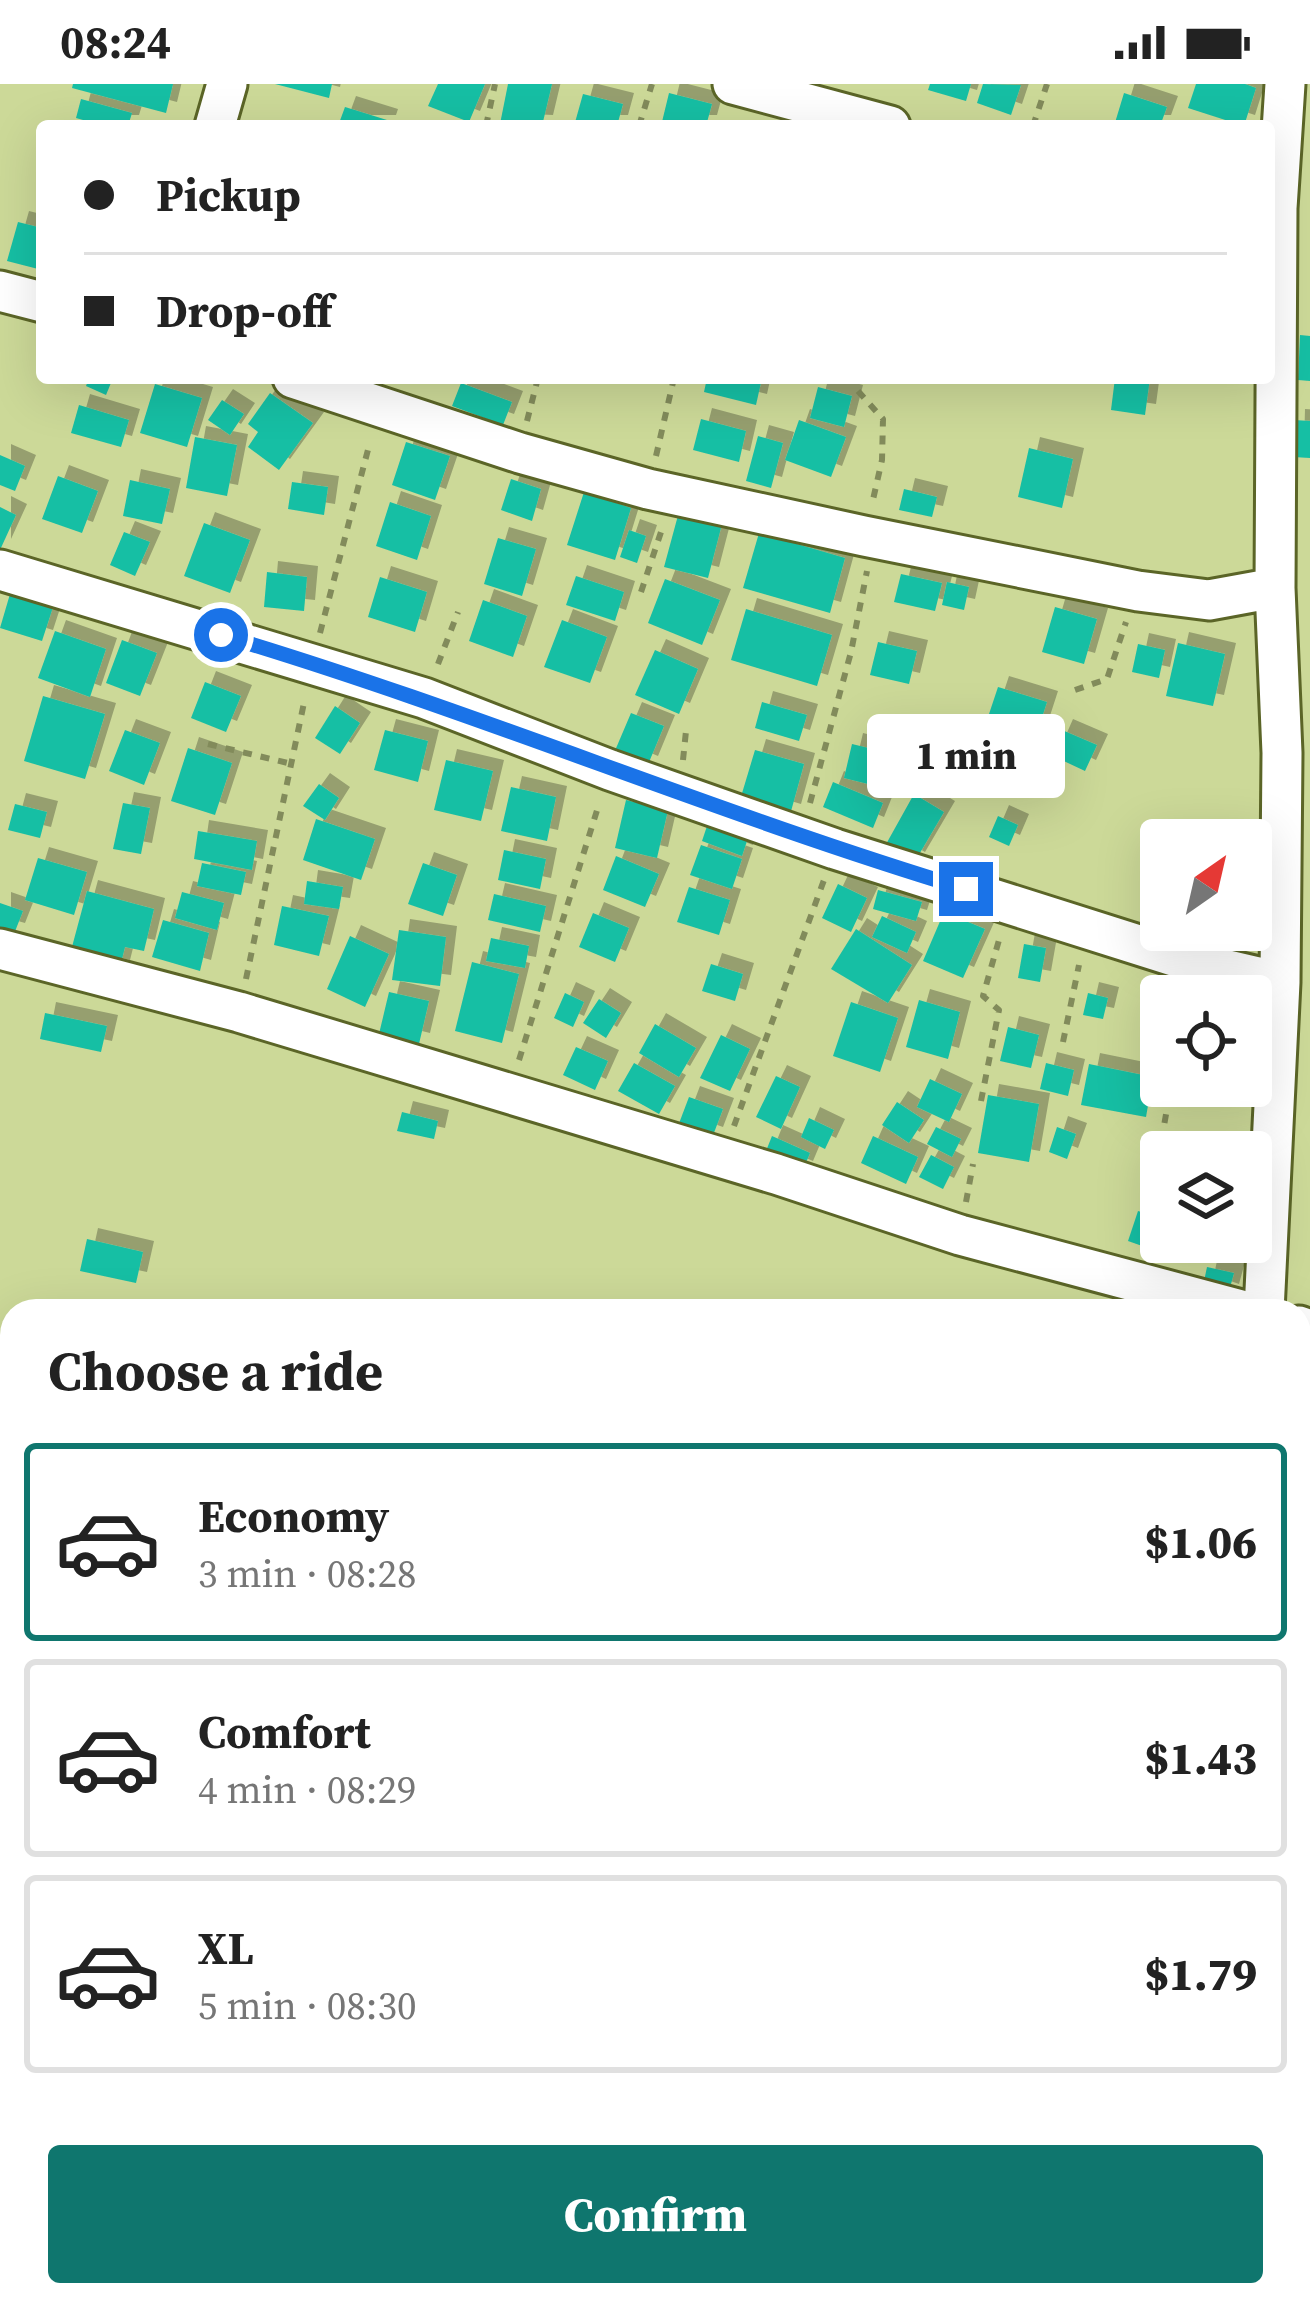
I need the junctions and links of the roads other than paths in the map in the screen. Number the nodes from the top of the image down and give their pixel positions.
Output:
1 (227, 84) edge
2 (733, 84) edge
3 (1285, 84) edge
4 (793, 92) edge
5 (217, 120) edge
6 (873, 120) edge
7 (1275, 186) edge
8 (0, 291) edge
9 (36, 300) edge
10 (312, 384) edge
11 (1274, 384) edge
12 (0, 570) edge
13 (1275, 588) junction
14 (0, 949) edge
15 (1280, 982) junction
16 (1200, 1299) edge
17 (1265, 1299) edge

1 - 5 street
2 - 4 street
3 - 7 street
4 - 6 street
8 - 9 street
10 - 13 street
11 - 13 street
12 - 15 street
13 - 15 street
14 - 16 street
15 - 17 street

